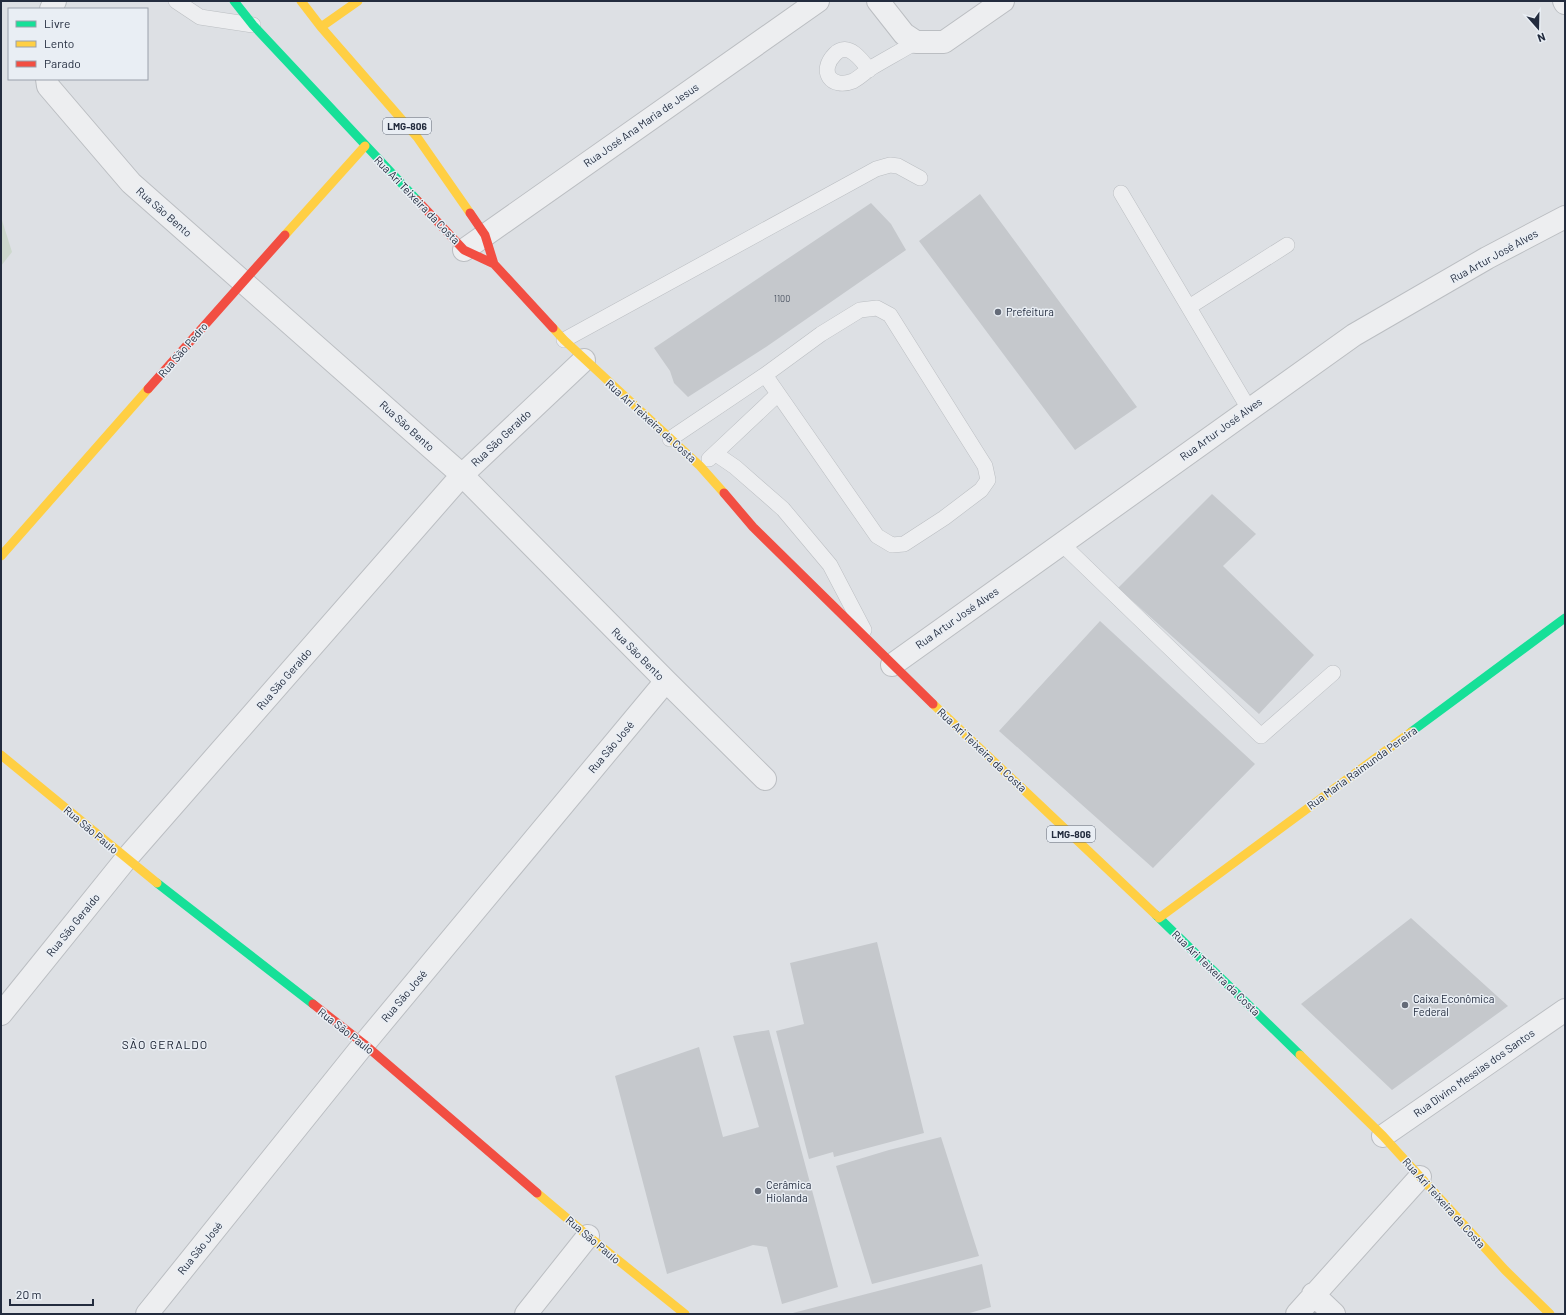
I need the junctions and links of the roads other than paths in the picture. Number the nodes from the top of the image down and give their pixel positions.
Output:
1 (176, 1) edge
2 (234, 1) edge
3 (301, 1) edge
4 (358, 1) edge
5 (818, 1) edge
6 (878, 1) edge
7 (1003, 1) edge
8 (252, 25) junction
9 (321, 27) junction
10 (916, 42) junction
11 (869, 70) dead end
12 (47, 80) edge
13 (366, 146) junction
14 (920, 178) dead end
15 (1121, 193) dead end
16 (1565, 218) edge
17 (485, 235) junction
18 (1287, 245) dead end
19 (464, 250) junction
20 (494, 264) junction
21 (244, 282) junction
22 (1189, 307) junction
23 (564, 340) junction
24 (584, 360) junction
25 (765, 375) junction
26 (778, 394) junction
27 (1249, 409) junction
28 (670, 438) junction
29 (716, 454) junction
30 (700, 466) junction
31 (462, 475) junction
32 (1062, 544) junction
33 (1, 556) edge
34 (1565, 618) edge
35 (870, 644) junction
36 (892, 664) junction
37 (1332, 673) dead end
38 (666, 681) junction
39 (1, 755) edge
40 (765, 780) dead end
41 (126, 859) junction
42 (1159, 918) junction
43 (1565, 1010) edge
44 (1, 1014) edge
45 (364, 1044) junction
46 (1383, 1136) junction
47 (1420, 1177) junction
48 (588, 1236) junction
49 (1314, 1294) junction
50 (147, 1314) edge
51 (526, 1314) edge
52 (685, 1314) edge
53 (1297, 1314) edge
54 (1334, 1314) edge
55 (1550, 1314) edge

1 - 8 lane
2 - 8 main road, Rua Ari Teixeira da Costa / LMG-806
3 - 9 main road, LMG-806
4 - 9 main road
5 - 17 street, Rua José Ana Maria de Jesus
6 - 10 street
7 - 10 street
8 - 13 main road, Rua Ari Teixeira da Costa / LMG-806
9 - 17 main road, LMG-806
10 - 11 lane
12 - 21 street, Rua São Bento
13 - 19 main road, Rua Ari Teixeira da Costa / LMG-806
13 - 21 main road, Rua São Pedro
14 - 23 lane
15 - 22 lane
16 - 27 street, Rua Artur José Alves
17 - 19 street, Rua José Ana Maria de Jesus
17 - 20 main road, LMG-806
18 - 22 lane
19 - 20 main road, Rua Ari Teixeira da Costa / LMG-806
20 - 23 main road, Rua Ari Teixeira da Costa / LMG-806
21 - 31 street, Rua São Bento
21 - 33 main road, Rua São Pedro
22 - 27 lane
23 - 24 main road, Rua Ari Teixeira da Costa / LMG-806
24 - 28 main road, Rua Ari Teixeira da Costa / LMG-806
24 - 31 street, Rua São Geraldo
25 - 26 lane
25 - 26 lane
25 - 28 lane
26 - 29 lane
27 - 32 street, Rua Artur José Alves
28 - 30 main road, Rua Ari Teixeira da Costa / LMG-806
29 - 30 lane, Rua Ari Teixeira da Costa
29 - 35 lane, Rua Ari Teixeira da Costa
30 - 35 main road, Rua Ari Teixeira da Costa / LMG-806
31 - 38 street, Rua São Bento
31 - 41 street, Rua São Geraldo
32 - 36 street, Rua Artur José Alves
32 - 37 lane
34 - 42 main road, Rua Maria Raimunda Pereira
35 - 36 main road, Rua Ari Teixeira da Costa / LMG-806
36 - 42 main road, Rua Ari Teixeira da Costa / LMG-806
38 - 40 street, Rua São Bento
38 - 45 street, Rua São José
39 - 41 main road, Rua São Paulo
41 - 44 street, Rua São Geraldo
41 - 45 main road, Rua São Paulo
42 - 46 main road, Rua Ari Teixeira da Costa / LMG-806
43 - 46 street, Rua Divino Messias dos Santos
45 - 48 main road, Rua São Paulo
45 - 50 street, Rua São José
46 - 47 main road, Rua Ari Teixeira da Costa / LMG-806
47 - 49 street
47 - 55 main road, Rua Ari Teixeira da Costa / LMG-806
48 - 51 street
48 - 52 main road, Rua São Paulo
49 - 53 street
49 - 54 street

